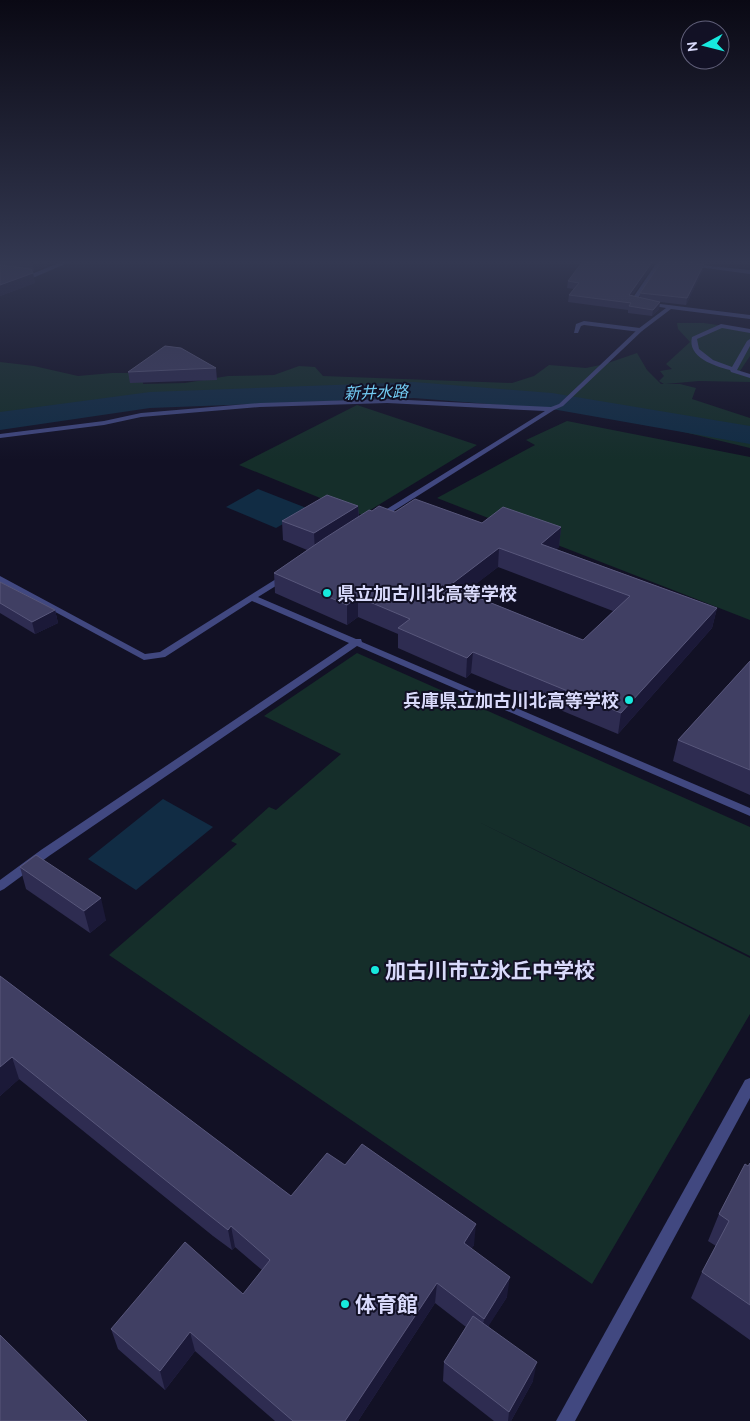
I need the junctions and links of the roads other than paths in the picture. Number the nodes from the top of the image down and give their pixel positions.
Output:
1 (577, 327) edge
2 (619, 327) edge
3 (644, 327) edge
4 (718, 327) edge
5 (731, 327) edge
6 (640, 330) junction
7 (750, 330) edge
8 (576, 332) dead end
9 (750, 341) edge
10 (733, 369) junction
11 (750, 376) edge
12 (552, 408) junction
13 (0, 436) edge
14 (368, 524) edge
15 (293, 571) edge
16 (0, 579) edge
17 (254, 598) junction
18 (358, 641) junction
19 (750, 812) edge
20 (0, 886) edge
21 (750, 1084) edge
22 (565, 1421) edge

1 - 8 street
2 - 6 street
3 - 6 street
4 - 10 street
5 - 7 street
6 - 12 street
9 - 10 street
10 - 11 street
12 - 13 street
12 - 14 street
15 - 17 street
16 - 17 street
17 - 18 street
18 - 19 street
18 - 20 street
21 - 22 street

